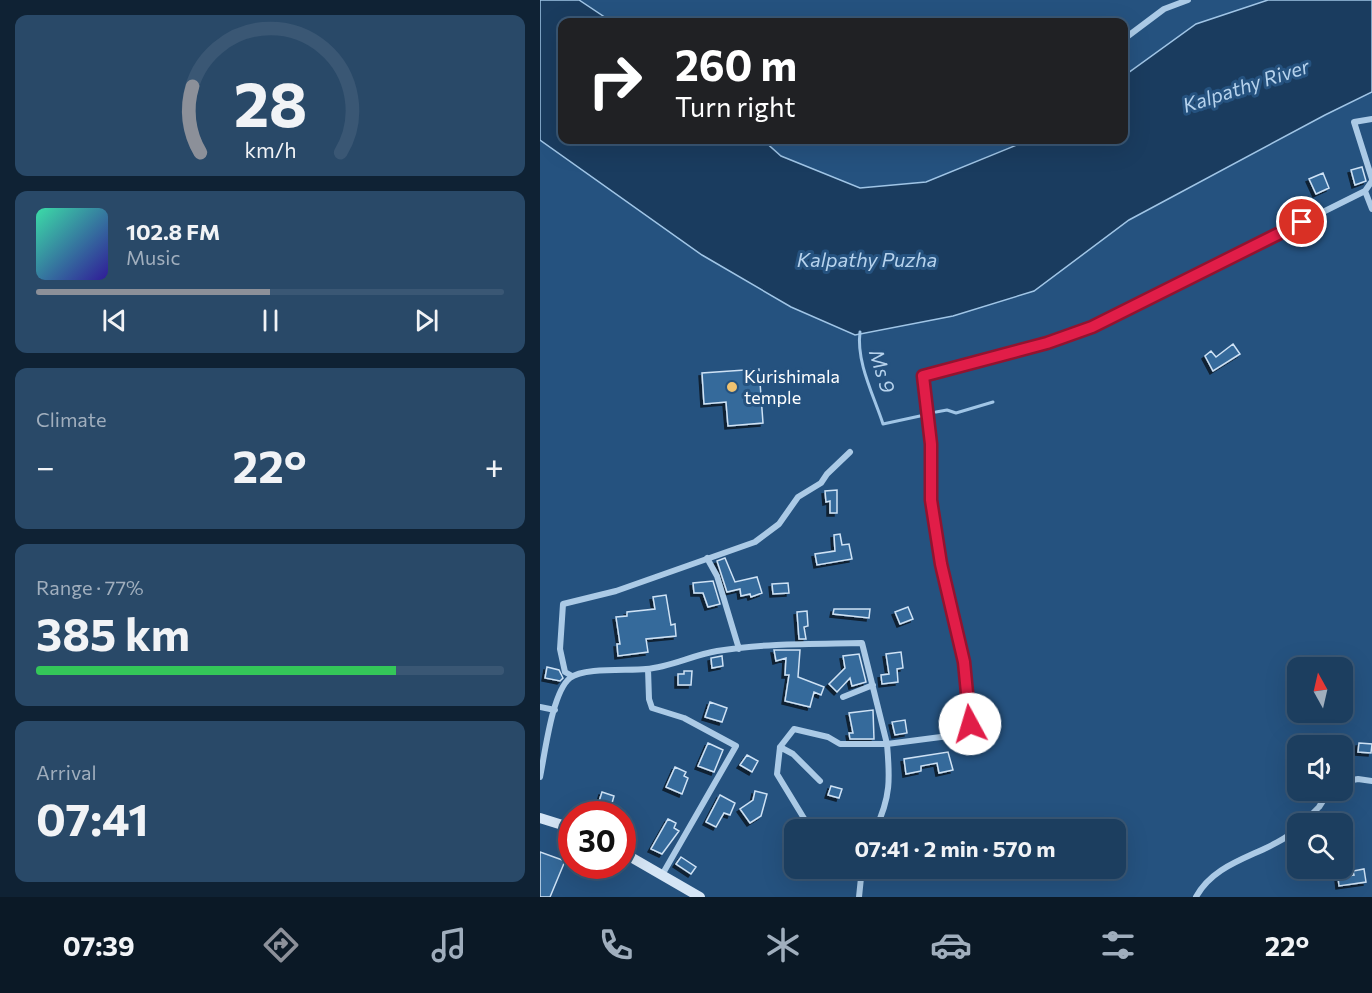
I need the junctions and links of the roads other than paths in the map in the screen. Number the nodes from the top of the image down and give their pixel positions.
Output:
1 (1188, 0) edge
2 (1128, 36) edge
3 (1372, 119) edge
4 (1372, 180) edge
5 (1365, 191) junction
6 (1372, 209) edge
7 (850, 452) dead end
8 (707, 558) junction
9 (739, 649) junction
10 (648, 669) junction
11 (572, 676) junction
12 (873, 685) junction
13 (843, 697) dead end
14 (540, 707) edge
15 (555, 710) junction
16 (887, 744) junction
17 (780, 747) junction
18 (540, 777) edge
19 (1353, 780) edge
20 (1372, 781) edge
21 (820, 782) dead end
22 (1323, 801) edge
23 (1313, 813) edge
24 (540, 818) edge
25 (804, 819) edge
26 (880, 819) edge
27 (558, 824) edge
28 (1287, 835) edge
29 (636, 860) edge
30 (662, 875) junction
31 (861, 879) edge
32 (699, 897) edge
33 (859, 897) edge
34 (1197, 897) edge

1 - 2 street
3 - 4 street
4 - 5 street
5 - 6 street
5 - 16 street
7 - 8 street
8 - 9 street
8 - 11 street
9 - 10 street
9 - 12 street
10 - 11 street
10 - 30 street
11 - 15 street
12 - 13 street
12 - 16 street
14 - 15 street
15 - 18 street
16 - 17 street
16 - 26 street
17 - 21 street
17 - 25 street
19 - 20 street
22 - 23 street
24 - 27 main road
28 - 34 street
29 - 30 main road
30 - 32 main road
31 - 33 street

